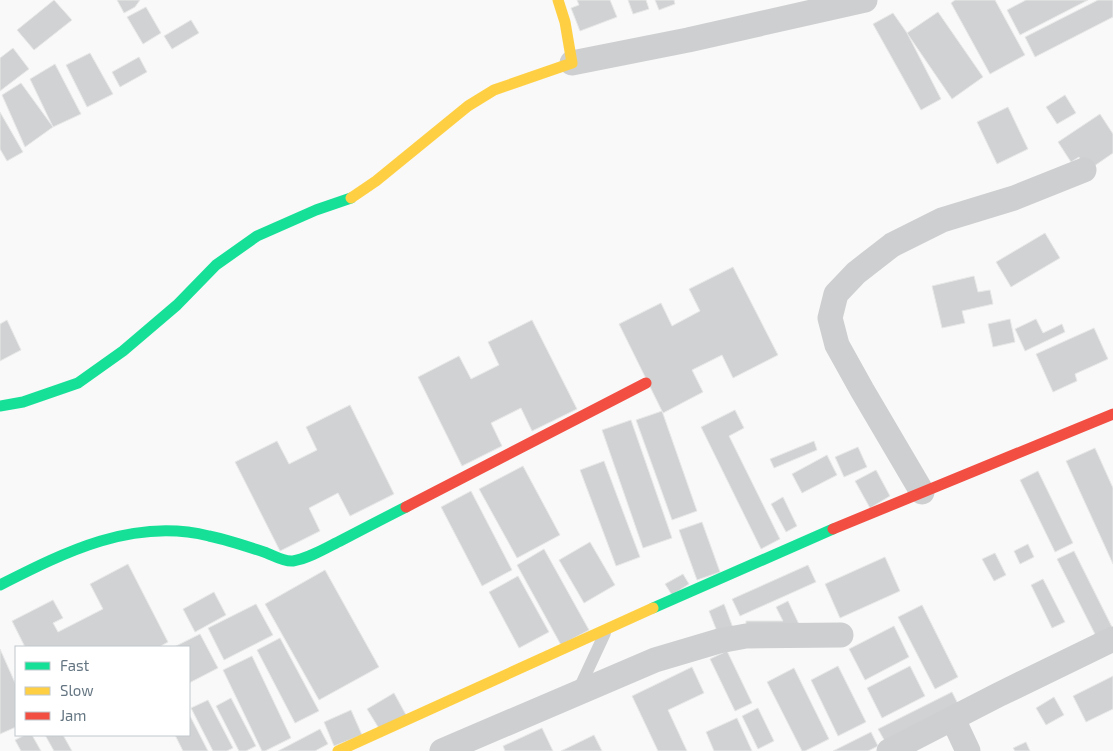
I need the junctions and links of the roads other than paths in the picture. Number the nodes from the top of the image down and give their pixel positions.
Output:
1 (558, 0) edge
2 (865, 0) edge
3 (572, 63) junction
4 (1084, 170) dead end
5 (646, 383) dead end
6 (0, 406) edge
7 (1113, 414) edge
8 (922, 492) junction
9 (0, 584) edge
10 (606, 630) junction
11 (841, 635) dead end
12 (1113, 639) edge
13 (577, 694) junction
14 (953, 719) junction
15 (338, 751) edge
16 (442, 751) edge
17 (889, 751) edge
18 (968, 751) edge

1 - 3 street
2 - 3 street
3 - 6 street
4 - 8 street
5 - 9 street
7 - 8 street
8 - 10 street
10 - 13 lane
10 - 15 street
11 - 13 street
12 - 14 street
13 - 16 street
14 - 17 street
14 - 18 street

